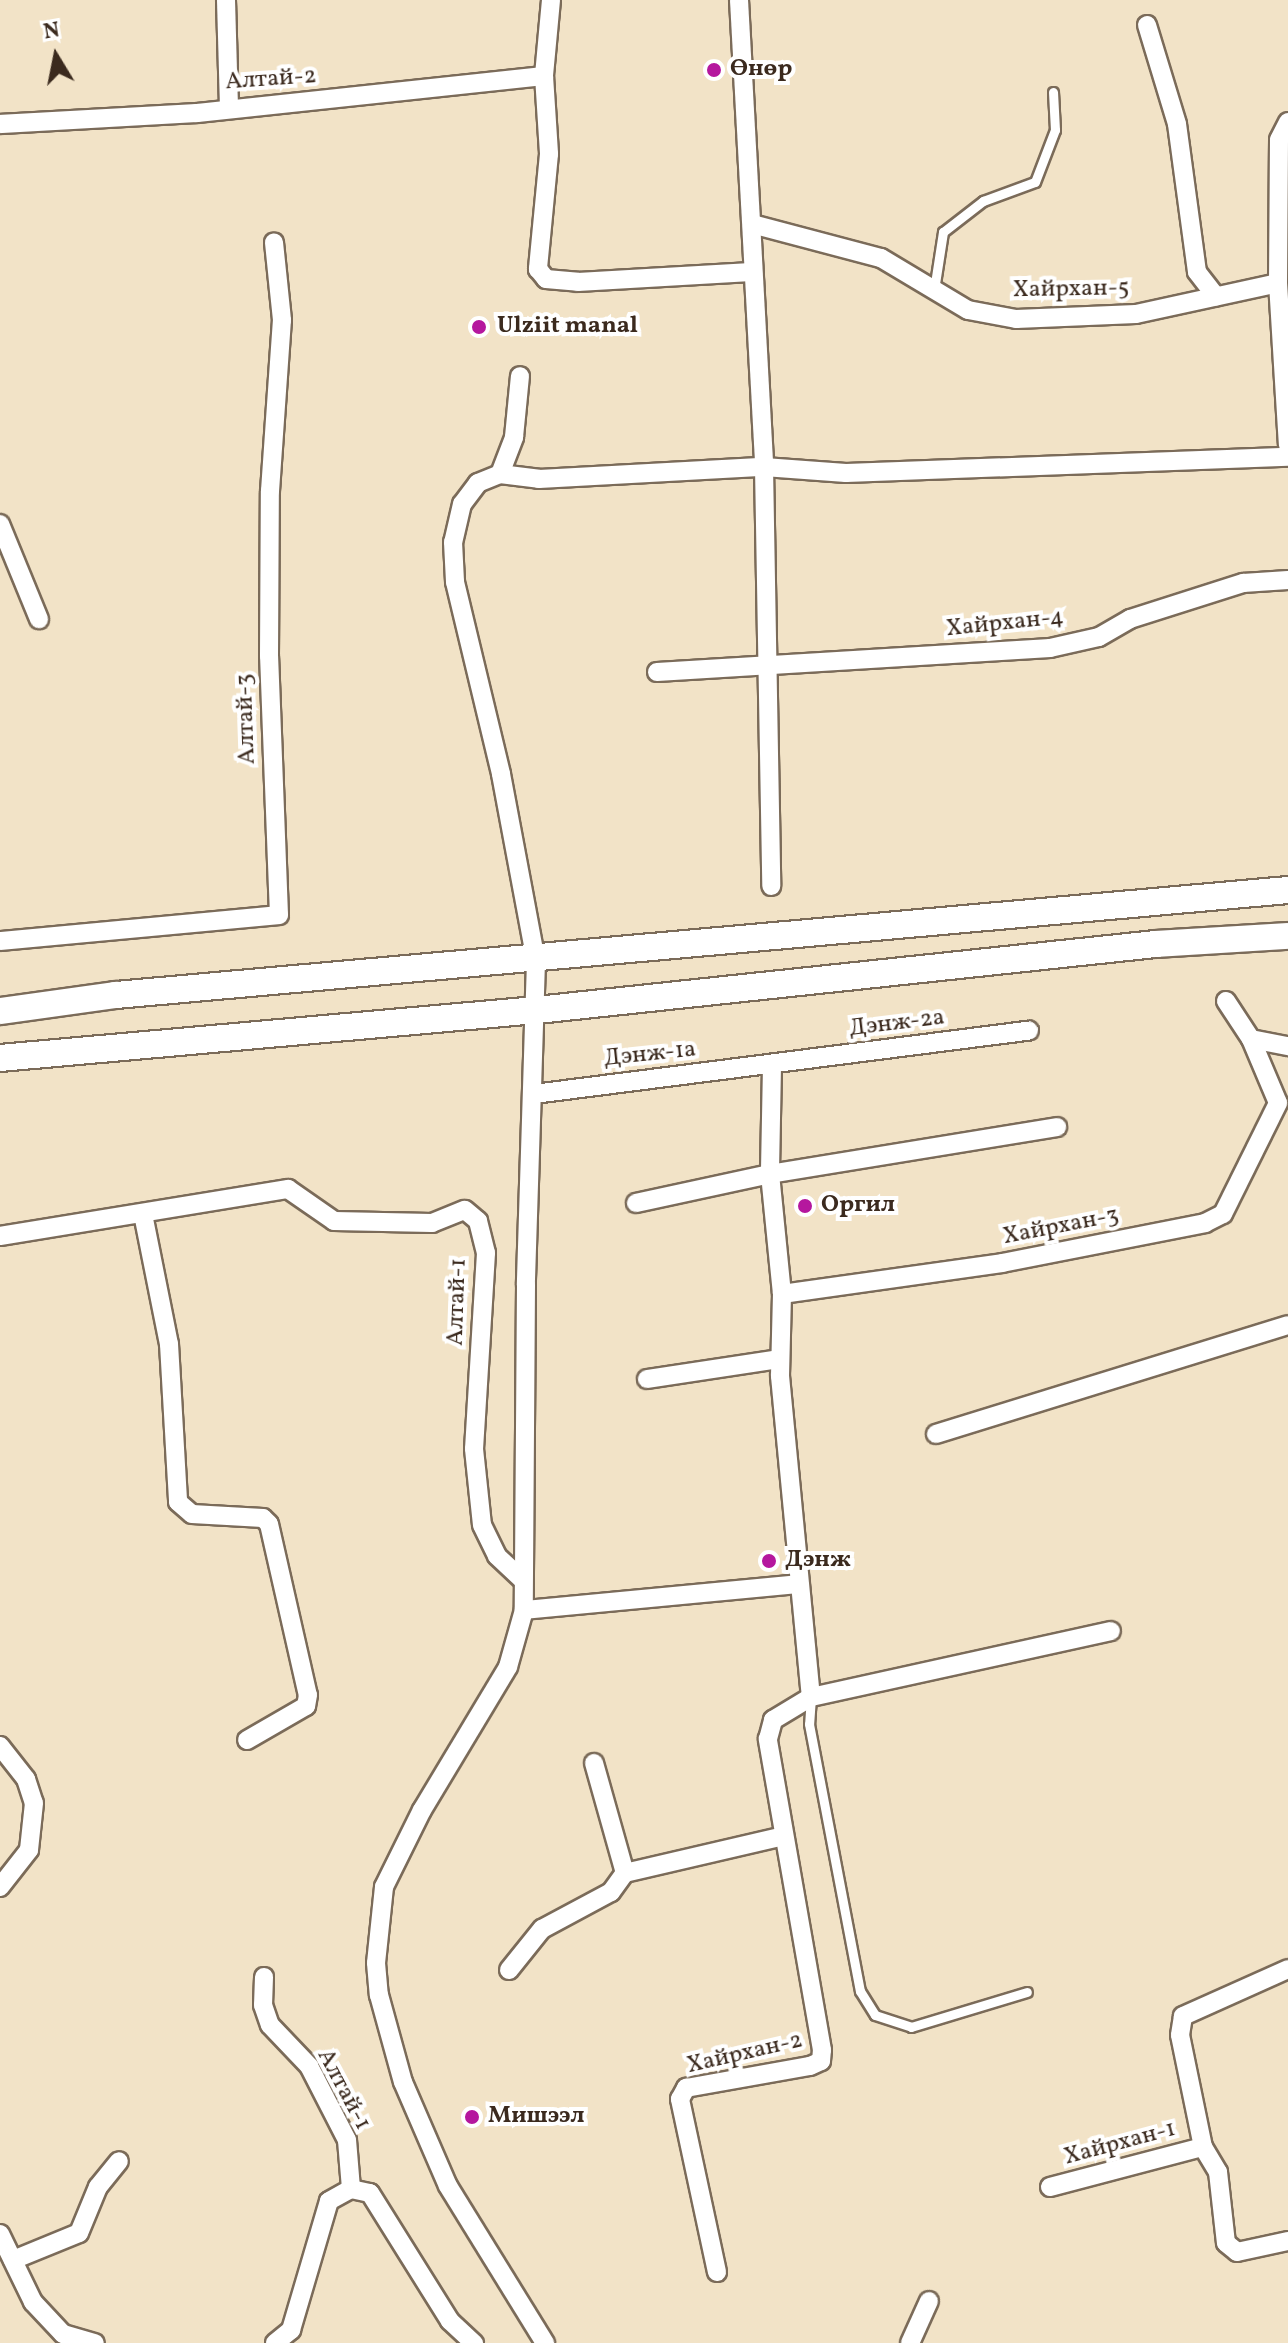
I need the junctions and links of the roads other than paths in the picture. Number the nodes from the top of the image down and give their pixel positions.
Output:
1 (226, 0) edge
2 (551, 0) edge
3 (739, 0) edge
4 (1147, 25) dead end
5 (544, 76) junction
6 (1053, 92) dead end
7 (229, 106) junction
8 (1288, 122) edge
9 (0, 124) edge
10 (752, 224) junction
11 (274, 242) dead end
12 (751, 272) junction
13 (1278, 283) junction
14 (934, 290) junction
15 (1216, 296) junction
16 (520, 376) dead end
17 (1288, 445) edge
18 (1288, 457) edge
19 (764, 467) junction
20 (500, 474) junction
21 (0, 524) edge
22 (1288, 580) edge
23 (39, 619) dead end
24 (765, 667) junction
25 (657, 672) dead end
26 (771, 886) dead end
27 (1288, 890) edge
28 (1288, 936) edge
29 (0, 941) edge
30 (536, 961) junction
31 (1226, 1001) dead end
32 (537, 1010) junction
33 (0, 1011) edge
34 (1029, 1031) dead end
35 (1251, 1039) junction
36 (1288, 1046) edge
37 (0, 1058) edge
38 (772, 1066) junction
39 (534, 1094) junction
40 (1283, 1105) edge
41 (1057, 1127) dead end
42 (770, 1174) junction
43 (636, 1203) dead end
44 (143, 1214) junction
45 (0, 1236) edge
46 (782, 1294) junction
47 (1288, 1325) edge
48 (780, 1359) junction
49 (647, 1379) dead end
50 (936, 1434) dead end
51 (523, 1580) junction
52 (797, 1584) junction
53 (524, 1610) junction
54 (1111, 1631) dead end
55 (811, 1697) junction
56 (247, 1740) dead end
57 (0, 1746) edge
58 (594, 1763) dead end
59 (784, 1836) junction
60 (625, 1873) junction
61 (0, 1887) edge
62 (1288, 1969) edge
63 (509, 1970) dead end
64 (264, 1977) dead end
65 (1027, 1992) dead end
66 (1203, 2147) junction
67 (119, 2161) dead end
68 (1050, 2187) dead end
69 (351, 2189) junction
70 (0, 2234) edge
71 (1288, 2241) edge
72 (13, 2260) junction
73 (717, 2272) dead end
74 (929, 2301) dead end
75 (95, 2343) edge
76 (275, 2343) edge
77 (474, 2343) edge
78 (545, 2343) edge
79 (910, 2343) edge

1 - 7 street
2 - 5 street
3 - 10 street
4 - 15 street
5 - 7 street, Алтай-2
5 - 12 street
6 - 14 lane
7 - 9 street, Алтай-2
8 - 13 street
10 - 12 street
10 - 14 street, Хайрхан-5
11 - 29 street, Алтай-3
12 - 19 street
13 - 15 street, Хайрхан-5
13 - 17 street
14 - 15 street, Хайрхан-5
16 - 20 street
18 - 19 street
19 - 20 street
19 - 24 street
20 - 30 street
21 - 23 street
22 - 24 street, Хайрхан-4
24 - 25 street, Хайрхан-4
24 - 26 street
27 - 30 main road
28 - 32 main road
30 - 32 street
30 - 33 main road
31 - 35 street
32 - 37 main road
32 - 39 street
34 - 38 street, Дэнж-2а
35 - 36 street
35 - 40 street
38 - 39 street, Дэнж-1а
38 - 42 street
39 - 51 street
40 - 46 street, Хайрхан-3
41 - 42 street
42 - 43 street
42 - 46 street
44 - 45 street, Алтай-1
44 - 51 street, Алтай-1
44 - 56 street
46 - 48 street
47 - 50 street
48 - 49 street
48 - 52 street
51 - 53 street
52 - 53 street
52 - 55 street
53 - 78 street
54 - 55 street, Хайрхан-2
55 - 59 street, Хайрхан-2
55 - 65 lane
57 - 61 street
58 - 60 street
59 - 60 street
59 - 73 street, Хайрхан-2
60 - 63 street
62 - 66 street, Хайрхан-1
64 - 69 street, Алтай-1
66 - 68 street, Хайрхан-1
66 - 71 street, Хайрхан-1
67 - 72 street
69 - 76 street
69 - 77 street
70 - 72 street
72 - 75 street
74 - 79 street

